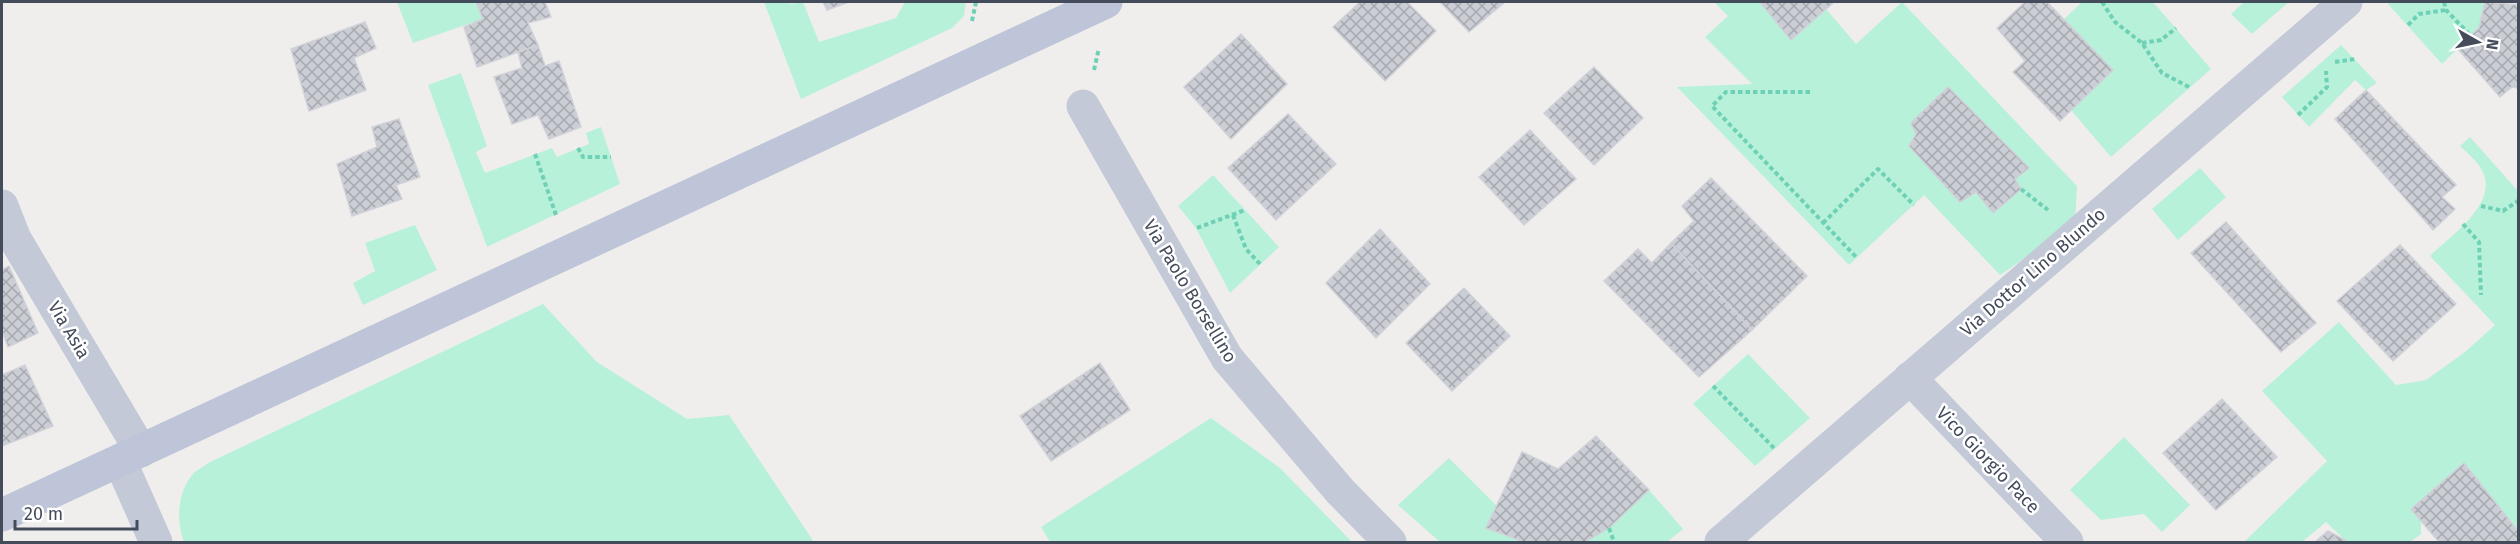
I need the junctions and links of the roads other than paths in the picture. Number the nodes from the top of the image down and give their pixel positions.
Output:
1 (1106, 2) edge
2 (2346, 2) edge
3 (1083, 106) road end
4 (2, 206) edge
5 (8, 242) edge
6 (1910, 378) junction
7 (130, 456) junction
8 (2, 515) edge
9 (156, 543) edge
10 (1390, 543) edge
11 (1721, 543) edge
12 (2067, 543) edge

1 - 7 main road
2 - 6 street, Via Dottor Lino Blundo
3 - 10 street, Via Paolo Borsellino
4 - 5 street, Via Asia
5 - 7 street, Via Asia
6 - 11 street, Via Dottor Lino Blundo
6 - 12 street, Vico Giorgio Pace
7 - 8 main road
7 - 9 street, Via Asia

